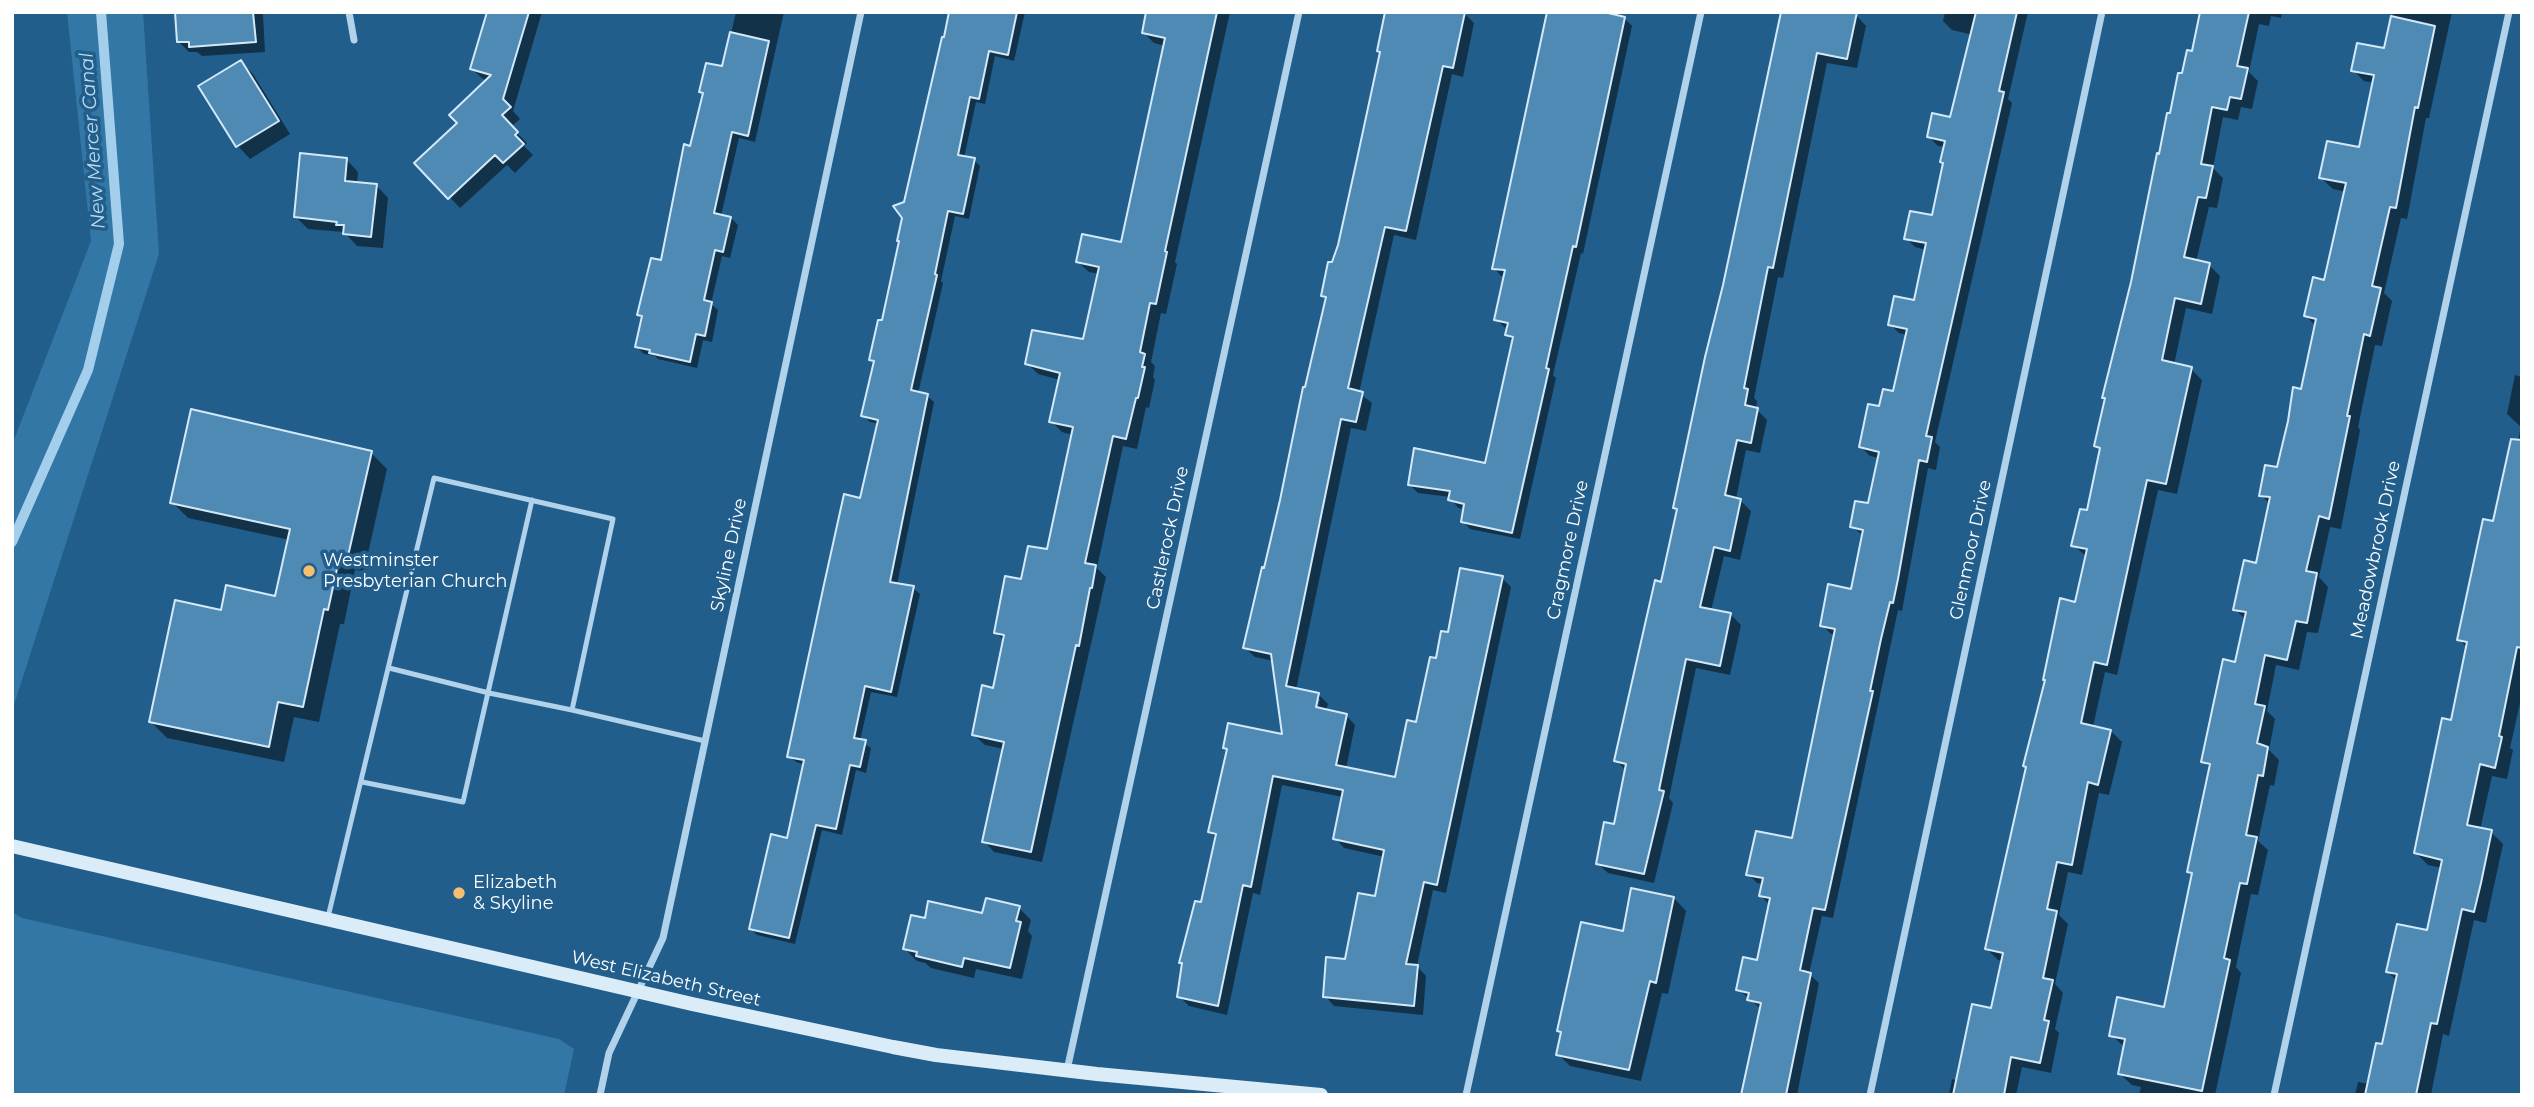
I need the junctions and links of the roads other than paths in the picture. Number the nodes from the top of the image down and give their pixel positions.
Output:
1 (349, 12) edge
2 (861, 12) edge
3 (1299, 12) edge
4 (1700, 12) edge
5 (2102, 12) edge
6 (2509, 12) edge
7 (354, 40) dead end
8 (532, 500) junction
9 (389, 668) junction
10 (489, 693) junction
11 (572, 710) junction
12 (705, 741) junction
13 (362, 782) junction
14 (12, 846) edge
15 (327, 920) junction
16 (638, 992) junction
17 (1067, 1070) junction
18 (600, 1095) edge
19 (1321, 1095) edge
20 (1466, 1095) edge
21 (1871, 1095) edge
22 (2274, 1095) edge

1 - 7 street
2 - 12 street, Skyline Drive
3 - 17 street, Castlerock Drive
4 - 20 street, Cragmore Drive
5 - 21 street, Glenmoor Drive
6 - 22 street, Meadowbrook Drive
8 - 9 lane
8 - 10 lane
8 - 11 lane
9 - 10 lane
9 - 13 lane
10 - 11 lane
10 - 13 lane
11 - 12 lane
12 - 16 street, Skyline Drive
13 - 15 lane
14 - 15 main road, West Elizabeth Street
15 - 16 main road, West Elizabeth Street
16 - 17 main road, West Elizabeth Street
16 - 18 street, Skyline Drive
17 - 19 main road, West Elizabeth Street

